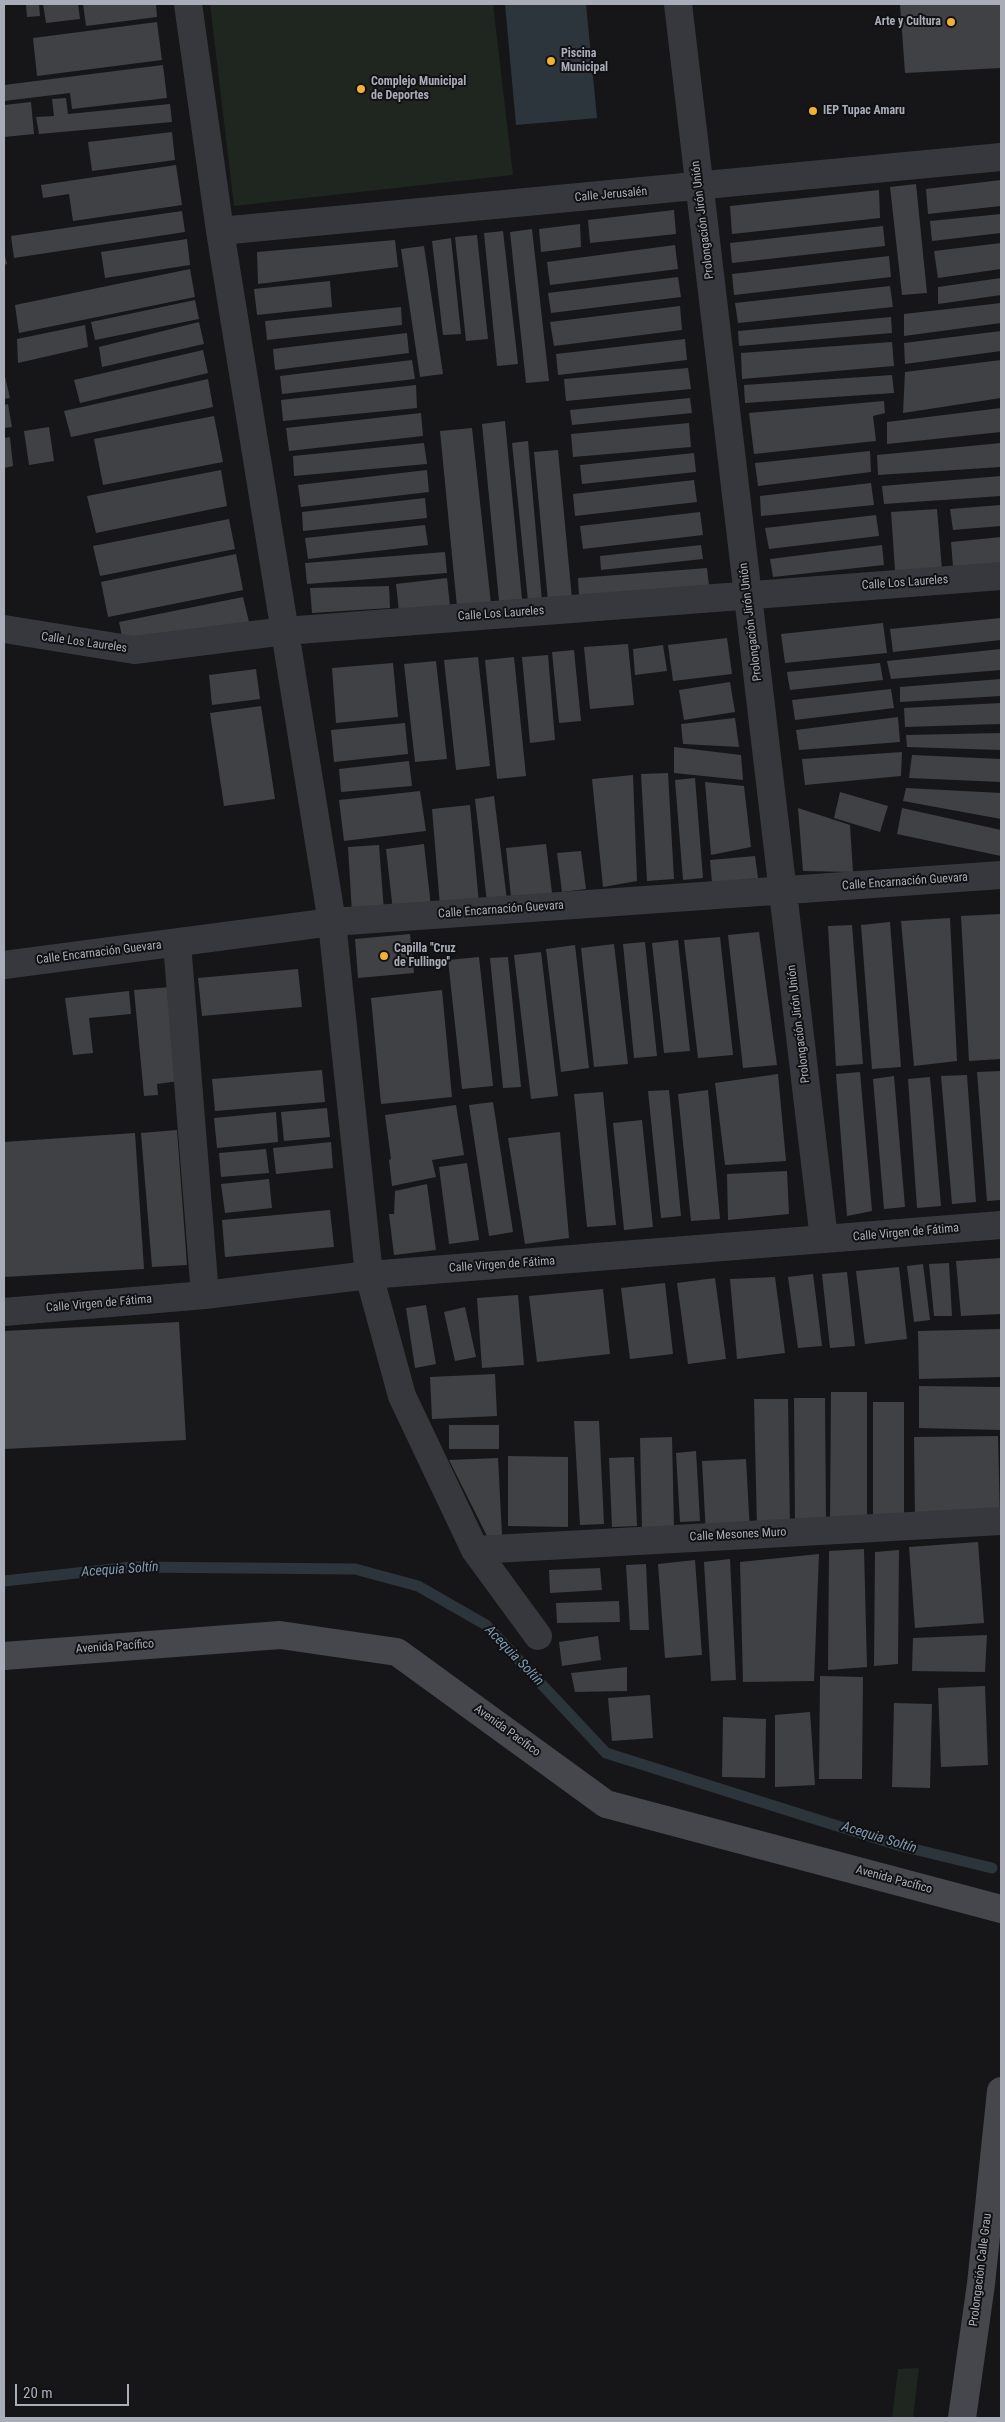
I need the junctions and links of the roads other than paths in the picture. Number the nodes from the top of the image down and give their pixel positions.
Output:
1 (188, 4) edge
2 (678, 4) edge
3 (1001, 157) edge
4 (699, 187) junction
5 (220, 231) junction
6 (1001, 576) edge
7 (748, 594) junction
8 (285, 630) junction
9 (7, 635) edge
10 (1001, 875) edge
11 (783, 890) junction
12 (332, 922) junction
13 (177, 943) junction
14 (4, 966) edge
15 (1001, 1225) edge
16 (824, 1240) junction
17 (369, 1275) junction
18 (205, 1295) junction
19 (4, 1312) edge
20 (1001, 1521) edge
21 (475, 1550) junction
22 (538, 1636) dead end
23 (4, 1656) edge
24 (1001, 1909) edge
25 (1001, 2091) edge
26 (962, 2418) edge

1 - 5 street
2 - 4 street, Prolongación Jirón Unión
3 - 4 street, Calle Jerusalén
4 - 5 street, Calle Jerusalén
4 - 7 street, Prolongación Jirón Unión
5 - 8 street
6 - 7 street, Calle Los Laureles
7 - 8 street, Calle Los Laureles
7 - 11 street, Prolongación Jirón Unión
8 - 9 street, Calle Los Laureles
8 - 12 street
10 - 11 street, Calle Encarnación Guevara
11 - 12 street, Calle Encarnación Guevara
11 - 16 street, Prolongación Jirón Unión
12 - 13 street, Calle Encarnación Guevara
12 - 17 street
13 - 14 street, Calle Encarnación Guevara
13 - 18 street
15 - 16 street, Calle Virgen de Fátima
16 - 17 street, Calle Virgen de Fátima
17 - 18 street, Calle Virgen de Fátima
17 - 21 street
18 - 19 street, Calle Virgen de Fátima
20 - 21 street, Calle Mesones Muro
21 - 22 street
23 - 24 main road, Avenida Pacífico
25 - 26 main road, Prolongación Calle Grau

